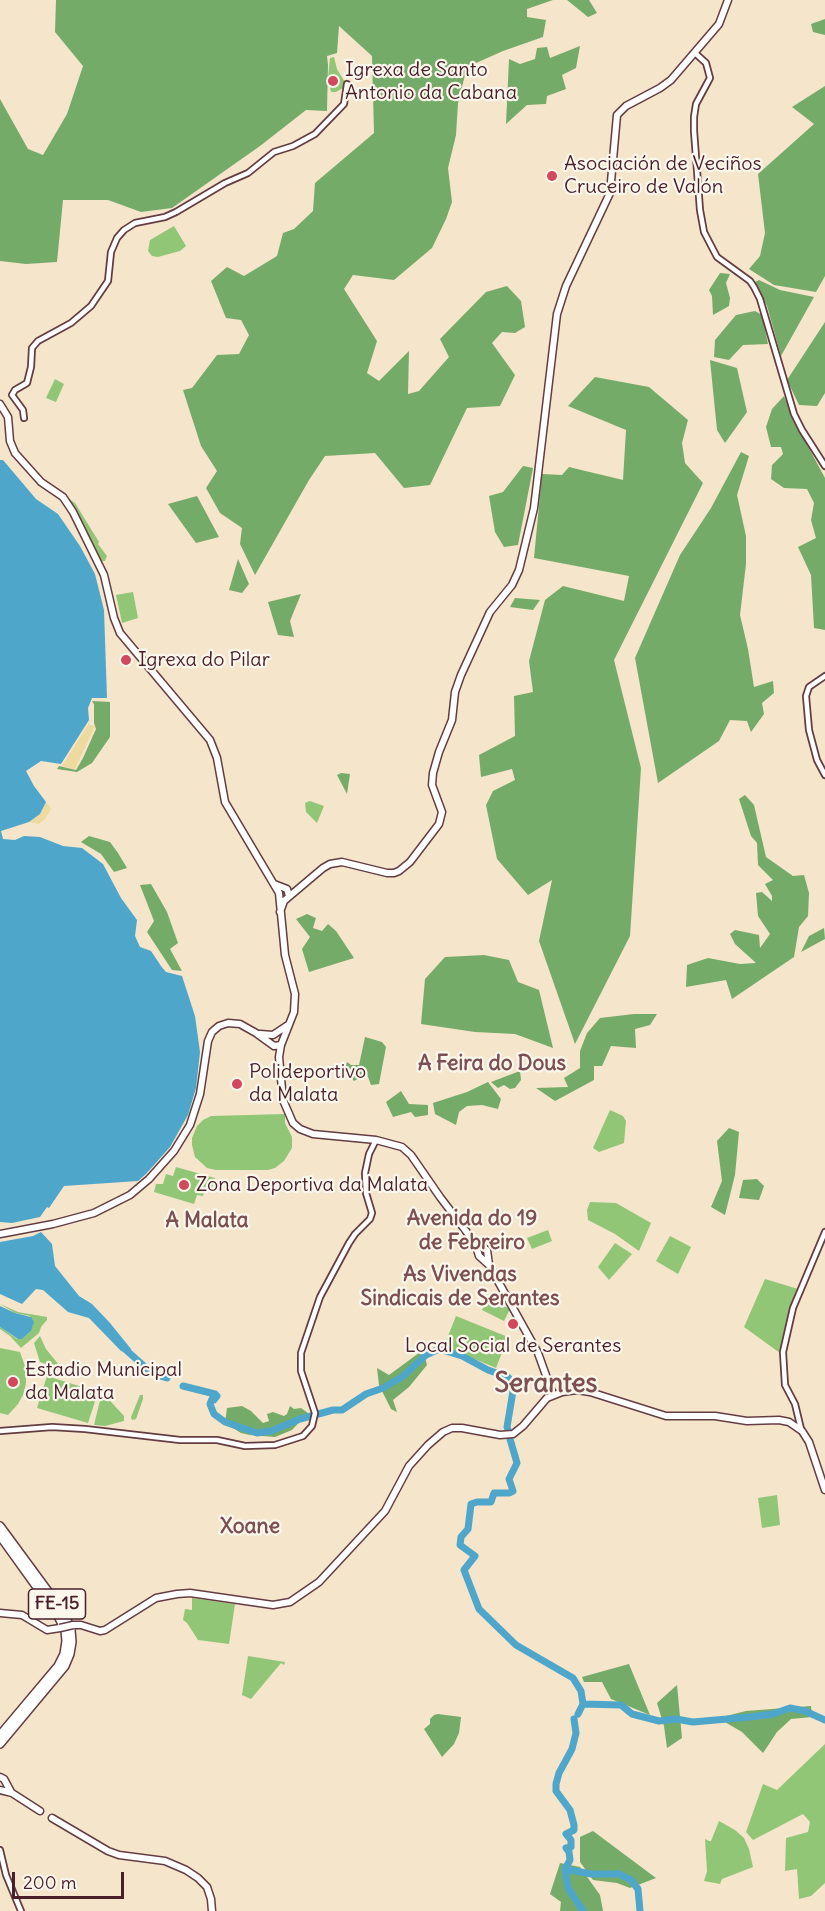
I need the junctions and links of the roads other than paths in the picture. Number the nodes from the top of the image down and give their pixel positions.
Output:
1 (728, 0) edge
2 (695, 53) junction
3 (347, 84) dead end
4 (0, 404) edge
5 (24, 418) dead end
6 (825, 466) edge
7 (825, 676) edge
8 (825, 775) edge
9 (284, 894) junction
10 (291, 1021) junction
11 (256, 1033) junction
12 (275, 1035) junction
13 (277, 1044) junction
14 (376, 1140) junction
15 (825, 1232) edge
16 (0, 1234) edge
17 (553, 1395) junction
18 (797, 1414) junction
19 (791, 1423) junction
20 (0, 1431) edge
21 (802, 1431) junction
22 (825, 1490) edge
23 (0, 1526) edge
24 (0, 1536) edge
25 (0, 1613) edge
26 (0, 1735) edge
27 (0, 1744) edge
28 (0, 1777) edge
29 (6, 1784) junction
30 (1, 1790) edge
31 (12, 1793) junction
32 (40, 1811) joint
33 (52, 1818) joint
34 (0, 1850) edge
35 (21, 1911) edge
36 (212, 1911) edge

1 - 2 main road
2 - 6 street
2 - 9 main road
3 - 5 street
4 - 9 main road
7 - 8 street
9 - 10 main road
10 - 12 main road
10 - 13 main road
11 - 12 main road
11 - 13 main road
11 - 16 main road
12 - 13 main road
12 - 13 main road
13 - 14 main road
14 - 17 main road
14 - 20 street
15 - 18 street
17 - 19 main road
17 - 25 main road, bridge
18 - 19 street
18 - 19 street
18 - 21 street
19 - 21 main road
21 - 22 main road
23 - 27 highway, FE-15
24 - 26 highway, FE-15
28 - 29 main road
29 - 30 main road
29 - 31 main road
30 - 31 main road
31 - 32 main road
32 - 33 street
33 - 36 main road
34 - 35 street

